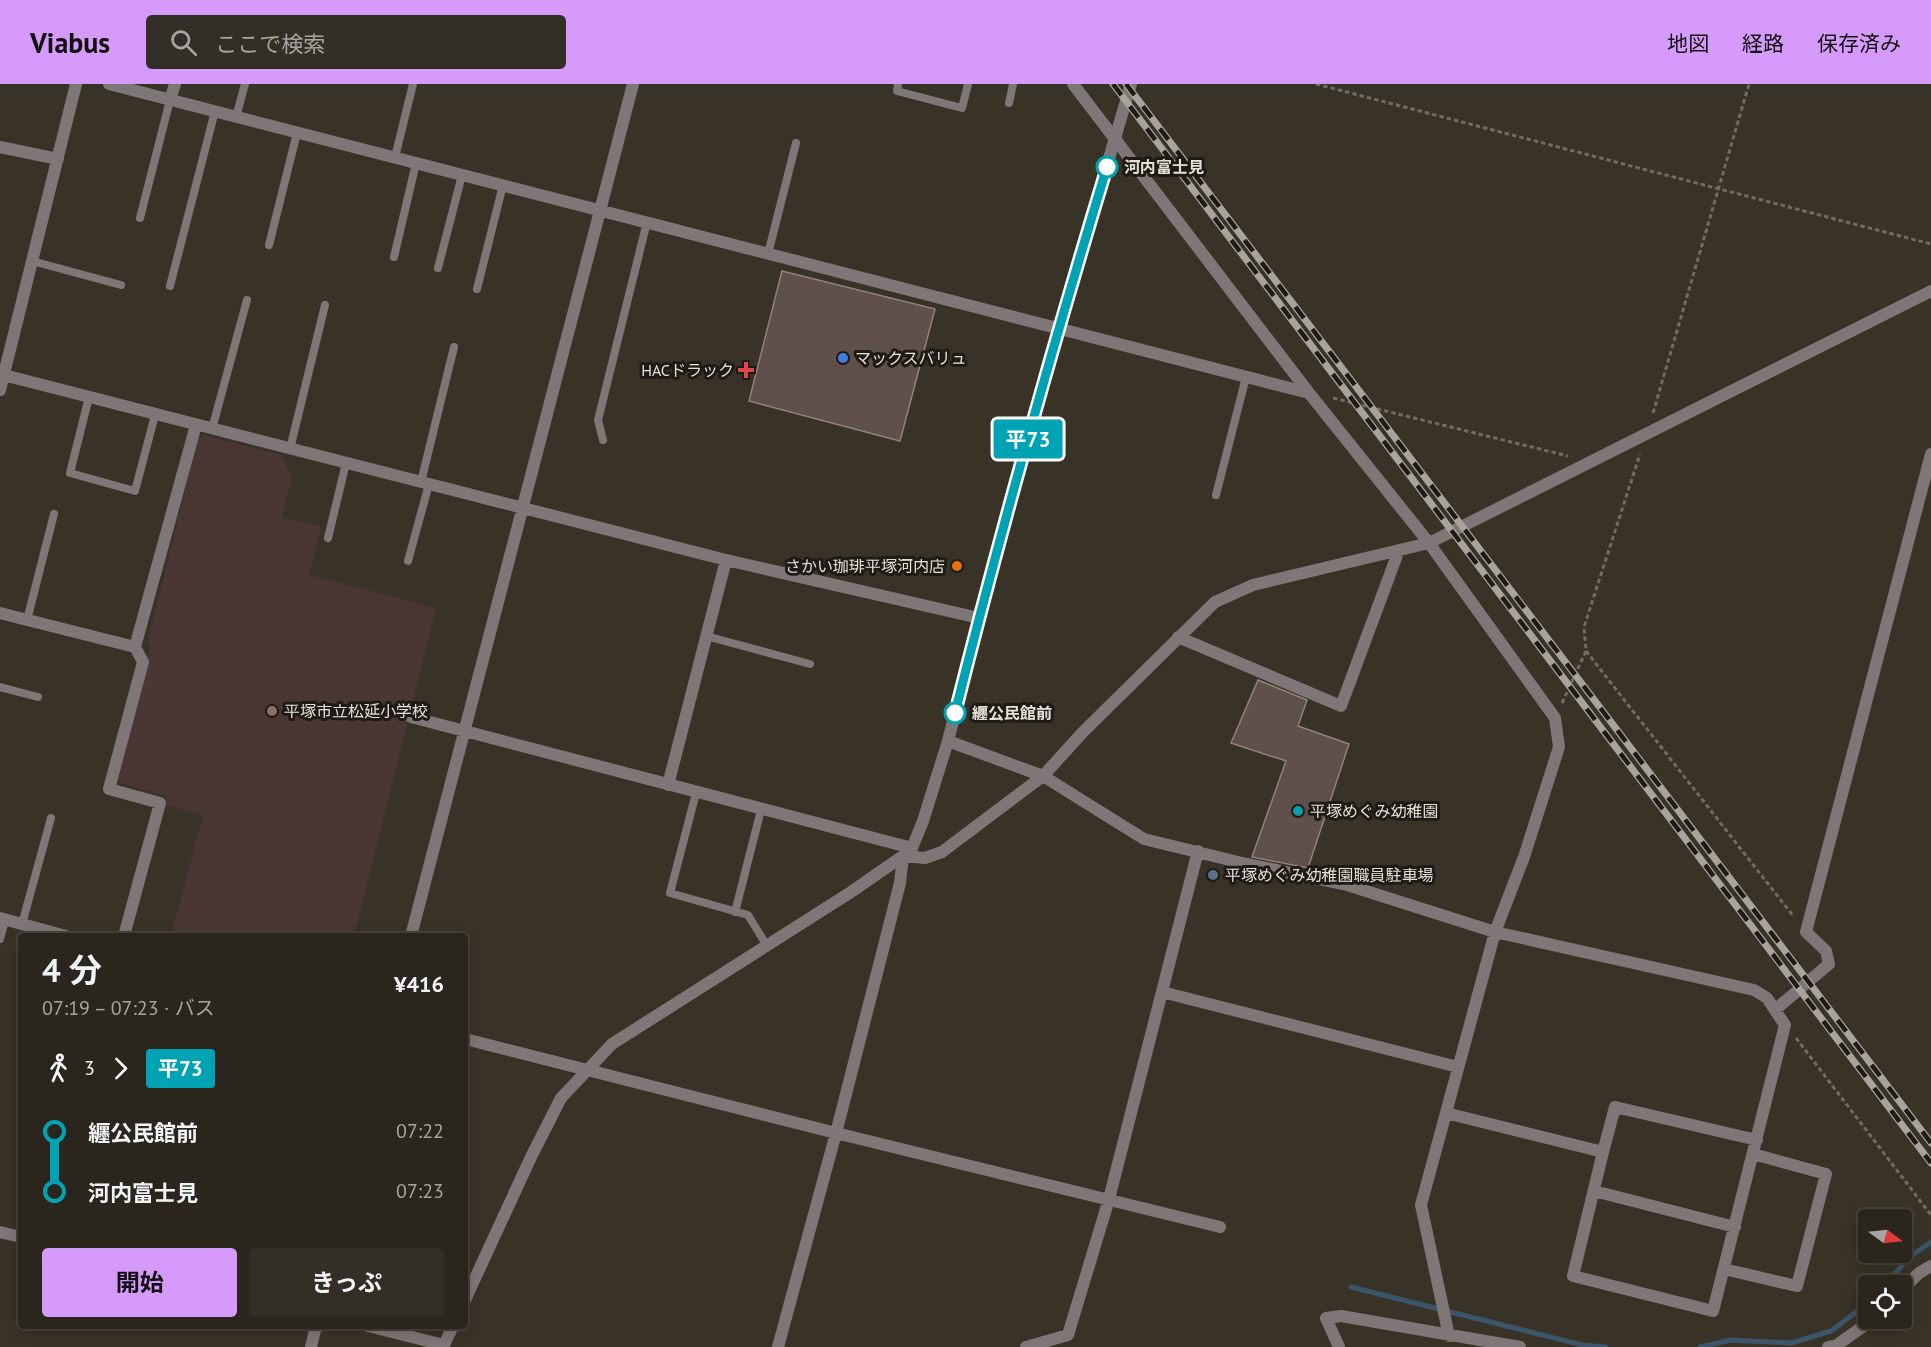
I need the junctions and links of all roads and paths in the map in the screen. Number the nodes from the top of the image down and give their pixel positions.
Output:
1 (76, 84) edge
2 (109, 84) edge
3 (175, 84) edge
4 (245, 84) edge
5 (413, 84) edge
6 (633, 84) edge
7 (898, 84) edge
8 (968, 84) edge
9 (1013, 84) edge
10 (1073, 84) edge
11 (1131, 84) edge
12 (1316, 84) edge
13 (1749, 84) edge
14 (170, 100) junction
15 (1009, 103) dead end
16 (215, 111) junction
17 (236, 117) junction
18 (297, 132) junction
19 (1115, 139) junction
20 (796, 143) dead end
21 (0, 147) edge
22 (395, 158) junction
23 (57, 159) junction
24 (416, 163) junction
25 (462, 175) junction
26 (503, 186) junction
27 (1719, 188) junction
28 (601, 210) junction
29 (140, 218) dead end
30 (647, 222) junction
31 (1931, 244) edge
32 (269, 245) dead end
33 (768, 254) junction
34 (394, 257) dead end
35 (32, 261) junction
36 (438, 268) dead end
37 (121, 285) dead end
38 (170, 286) dead end
39 (477, 289) dead end
40 (1931, 291) edge
41 (247, 300) dead end
42 (325, 305) dead end
43 (1059, 328) junction
44 (454, 347) dead end
45 (2, 374) edge
46 (1246, 376) junction
47 (0, 390) edge
48 (1309, 393) junction
49 (89, 397) junction
50 (155, 414) junction
51 (196, 425) junction
52 (212, 429) junction
53 (1647, 434) junction
54 (603, 440) dead end
55 (290, 449) junction
56 (1931, 454) edge
57 (1590, 462) junction
58 (346, 463) junction
59 (425, 483) junction
60 (1216, 495) dead end
61 (522, 508) junction
62 (54, 514) dead end
63 (328, 538) dead end
64 (1429, 543) junction
65 (1400, 550) junction
66 (726, 560) junction
67 (408, 561) dead end
68 (0, 613) edge
69 (979, 618) junction
70 (27, 620) junction
71 (706, 636) junction
72 (1178, 637) junction
73 (135, 647) junction
74 (1586, 651) junction
75 (810, 664) dead end
76 (0, 687) edge
77 (39, 698) dead end
78 (411, 717) dead end
79 (1555, 718) junction
80 (464, 732) junction
81 (948, 741) junction
82 (1043, 776) junction
83 (668, 785) junction
84 (696, 793) junction
85 (762, 810) junction
86 (51, 818) dead end
87 (907, 852) junction
88 (1198, 852) junction
89 (735, 912) junction
90 (2, 919) edge
91 (22, 924) junction
92 (1495, 932) junction
93 (1806, 932) junction
94 (55, 933) edge
95 (125, 933) edge
96 (412, 933) edge
97 (0, 939) edge
98 (767, 946) junction
99 (1162, 992) junction
100 (1775, 1010) junction
101 (1785, 1025) junction
102 (468, 1040) edge
103 (1458, 1067) junction
104 (586, 1070) junction
105 (1446, 1113) junction
106 (836, 1133) junction
107 (1757, 1140) junction
108 (1603, 1152) junction
109 (1753, 1154) junction
110 (1594, 1191) junction
111 (1109, 1199) junction
112 (1931, 1215) edge
113 (1220, 1227) dead end
114 (1735, 1227) junction
115 (0, 1232) edge
116 (18, 1236) edge
117 (1931, 1266) edge
118 (1724, 1269) junction
119 (1912, 1280) edge
120 (468, 1294) edge
121 (315, 1329) edge
122 (379, 1329) edge
123 (452, 1329) edge
124 (1860, 1329) edge
125 (1449, 1336) junction
126 (444, 1346) edge
127 (311, 1347) edge
128 (778, 1347) edge
129 (1026, 1347) edge
130 (1339, 1347) edge
131 (1520, 1347) edge
132 (1828, 1347) edge

1 - 23 street
2 - 14 street
3 - 14 street
4 - 17 lane
5 - 22 lane
6 - 28 street
7 - 8 lane
9 - 15 lane
10 - 19 street
11 - 19 street
12 - 27 path
13 - 27 path
14 - 16 street
14 - 29 lane
16 - 17 street
16 - 38 lane
17 - 18 street
18 - 22 street
18 - 32 lane
19 - 43 street
19 - 48 street
20 - 33 lane
21 - 23 street
22 - 24 street
23 - 35 street
24 - 25 street
24 - 34 lane
25 - 26 street
25 - 36 lane
26 - 28 street
26 - 39 lane
27 - 31 path
27 - 53 path
28 - 30 street
28 - 61 street
30 - 33 street
30 - 54 lane
33 - 43 street
35 - 37 lane
35 - 45 street
40 - 53 street
41 - 52 lane
42 - 55 lane
43 - 46 street
43 - 69 street
44 - 59 lane
45 - 47 street
45 - 49 street
46 - 48 street
46 - 60 lane
48 - 57 path
48 - 64 street
49 - 50 street
49 - 50 lane
50 - 51 street
51 - 52 street
51 - 73 street
52 - 55 street
53 - 57 street
53 - 74 path
55 - 58 street
56 - 93 street
57 - 64 street
58 - 59 street
58 - 63 lane
59 - 61 street
59 - 67 lane
61 - 66 street
61 - 80 street
62 - 70 lane
64 - 65 street
64 - 79 street
65 - 72 street
65 - 72 street
66 - 69 street
66 - 71 street
68 - 70 street
69 - 81 street
70 - 73 street
71 - 75 lane
71 - 83 street
72 - 82 street
73 - 95 street
74 - 79 path
74 - 93 path
76 - 77 lane
78 - 80 street
79 - 92 street
80 - 83 street
80 - 96 street
81 - 82 street
81 - 87 street
82 - 87 street
82 - 88 street
83 - 84 street
84 - 85 street
84 - 89 lane
85 - 87 street
85 - 89 lane
86 - 91 lane
87 - 98 street
87 - 106 street
88 - 92 street
88 - 99 street
89 - 98 lane
90 - 91 street
90 - 97 lane
91 - 94 street
92 - 100 street
92 - 103 street
93 - 100 street
98 - 104 street
99 - 103 street
99 - 111 street
100 - 101 street
101 - 107 street
101 - 112 path
102 - 104 street
103 - 105 street
104 - 106 street
104 - 120 street
105 - 108 street
105 - 125 street
106 - 111 street
106 - 128 street
107 - 108 street
107 - 109 street
108 - 110 street
109 - 114 street
109 - 118 street
110 - 114 street
110 - 118 street
111 - 113 street
111 - 129 street
114 - 118 street
115 - 116 street
117 - 119 street
121 - 127 street
122 - 126 street
123 - 126 street
124 - 132 street
125 - 130 street
125 - 131 street

